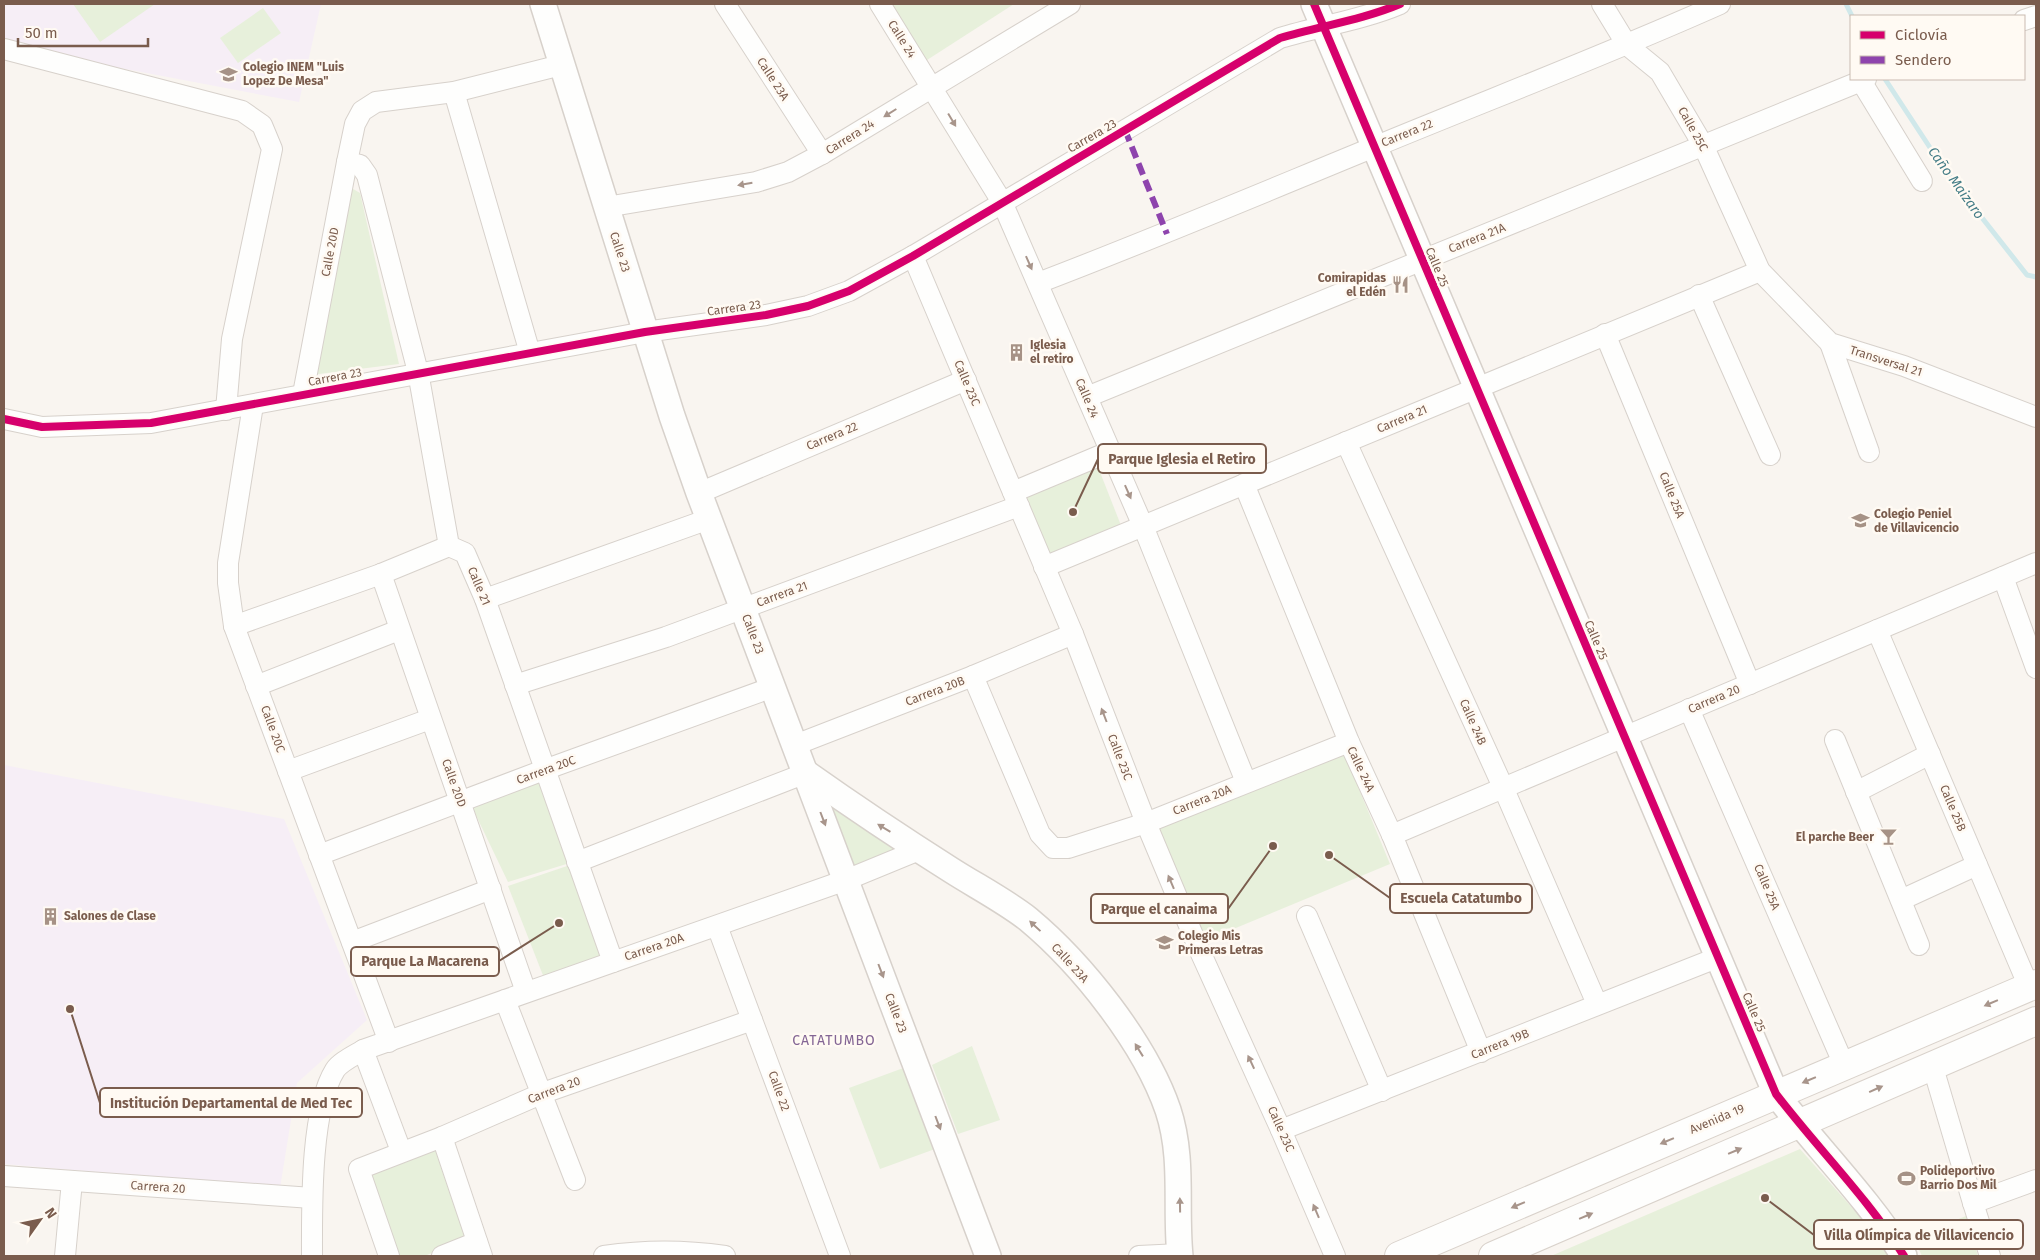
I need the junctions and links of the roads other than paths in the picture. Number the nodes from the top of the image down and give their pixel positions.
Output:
1 (543, 4) edge
2 (725, 4) edge
3 (880, 4) edge
4 (1070, 4) edge
5 (1400, 4) edge
6 (1602, 4) edge
7 (1720, 4) edge
8 (1318, 14) edge
9 (1627, 45) junction
10 (4, 49) edge
11 (561, 65) junction
12 (1863, 80) edge
13 (932, 87) junction
14 (454, 92) junction
15 (1703, 145) junction
16 (1374, 147) junction
17 (822, 154) junction
18 (347, 162) junction
19 (1922, 181) dead end
20 (1002, 202) junction
21 (606, 208) junction
22 (914, 256) junction
23 (1422, 261) junction
24 (1760, 271) junction
25 (1038, 283) junction
26 (1700, 295) junction
27 (645, 332) junction
28 (1605, 334) junction
29 (1830, 343) junction
30 (530, 353) junction
31 (418, 372) junction
32 (966, 380) junction
33 (1476, 387) junction
34 (303, 394) junction
35 (1087, 397) junction
36 (252, 405) junction
37 (226, 410) junction
38 (2036, 417) edge
39 (4, 419) edge
40 (1346, 442) junction
41 (1111, 451) junction
42 (1869, 452) dead end
43 (1770, 455) dead end
44 (1244, 484) junction
45 (699, 493) junction
46 (1016, 499) junction
47 (709, 519) junction
48 (1143, 526) junction
49 (449, 546) junction
50 (2036, 563) edge
51 (1044, 567) junction
52 (381, 574) junction
53 (2003, 577) junction
54 (485, 599) junction
55 (743, 608) junction
56 (234, 626) junction
57 (399, 630) junction
58 (1877, 630) junction
59 (1073, 634) junction
60 (2036, 668) edge
61 (973, 676) junction
62 (1750, 684) junction
63 (515, 685) junction
64 (256, 686) junction
65 (773, 687) junction
66 (1689, 709) junction
67 (430, 719) junction
68 (1625, 737) junction
69 (1835, 740) dead end
70 (1349, 742) junction
71 (796, 745) junction
72 (1930, 754) junction
73 (544, 770) junction
74 (288, 771) junction
75 (806, 774) junction
76 (1246, 782) junction
77 (1503, 787) junction
78 (1856, 792) junction
79 (461, 802) junction
80 (1146, 823) junction
81 (1392, 834) junction
82 (919, 850) junction
83 (319, 855) junction
84 (577, 862) junction
85 (1977, 865) junction
86 (846, 880) junction
87 (491, 889) junction
88 (1900, 900) junction
89 (1307, 916) dead end
90 (717, 926) junction
91 (352, 942) junction
92 (1919, 944) dead end
93 (1719, 957) junction
94 (613, 962) junction
95 (2033, 985) edge
96 (526, 992) junction
97 (505, 1000) junction
98 (1597, 1004) junction
99 (752, 1020) junction
100 (2036, 1021) edge
101 (389, 1042) junction
102 (363, 1050) junction
103 (1481, 1052) junction
104 (1932, 1064) junction
105 (1844, 1065) junction
106 (1382, 1091) junction
107 (543, 1093) junction
108 (1776, 1094) junction
109 (1799, 1123) junction
110 (1282, 1130) junction
111 (442, 1137) junction
112 (401, 1152) junction
113 (4, 1176) edge
114 (575, 1180) dead end
115 (2036, 1180) edge
116 (72, 1181) junction
117 (312, 1198) junction
118 (1972, 1203) junction
119 (479, 1249) edge
120 (1180, 1255) edge
121 (65, 1256) edge
122 (312, 1256) edge
123 (389, 1256) edge
124 (442, 1256) edge
125 (604, 1256) edge
126 (724, 1256) edge
127 (840, 1256) edge
128 (988, 1256) edge
129 (1139, 1256) edge
130 (1335, 1256) edge
131 (1399, 1256) edge
132 (1493, 1256) edge
133 (1904, 1256) edge
134 (1990, 1256) edge

1 - 11 street, Calle 23
2 - 17 street, Calle 23A
3 - 13 street, Calle 24
4 - 13 street, Carrera 24
5 - 8 street, Carrera 23
6 - 9 street, Calle 25C
7 - 9 street, Carrera 22
8 - 16 street, Calle 25
8 - 20 street, Carrera 23
9 - 15 street, Calle 25C
9 - 16 street, Carrera 22
10 - 37 street
11 - 14 street
11 - 21 street, Calle 23
12 - 15 street, Carrera 21A
12 - 19 street
13 -> 17 street, Carrera 24
13 -> 20 street, Calle 24
14 - 18 street, Calle 20D
14 - 30 street
15 - 23 street, Carrera 21A
15 - 24 street, Calle 25C
16 - 23 street, Calle 25
16 - 25 street, Carrera 22
17 -> 21 street, Carrera 24
18 - 31 street
18 - 34 street, Calle 20D
20 - 22 street, Carrera 23
20 -> 25 street, Calle 24
21 - 27 street, Calle 23
22 - 27 street, Carrera 23
22 - 32 street, Calle 23C
23 - 33 street, Calle 25
23 - 35 street, Carrera 21A
24 - 26 street, Carrera 21
24 - 29 street, Transversal 21
25 - 35 street, Calle 24
26 - 28 street, Carrera 21
26 - 43 street
27 - 30 street, Carrera 23
27 - 45 street, Calle 23
28 - 33 street, Carrera 21
28 - 62 street, Calle 25A
29 - 38 street, Transversal 21
29 - 42 street
30 - 31 street, Carrera 23
31 - 34 street, Carrera 23
31 - 49 street
32 - 45 street, Carrera 22
32 - 46 street, Calle 23C
33 - 40 street, Carrera 21
33 - 68 street, Calle 25
34 - 36 street, Carrera 23
35 - 41 street, Calle 24
36 - 37 street, Carrera 23
36 - 56 street, Calle 20C
37 - 39 street, Carrera 23
40 - 44 street, Carrera 21
40 - 77 street, Calle 24B
41 - 46 street
41 -> 48 street, Calle 24
44 - 48 street, Carrera 21
44 - 70 street, Calle 24A
45 - 47 street, Calle 23
46 - 51 street, Calle 23C
46 - 55 street, Carrera 21
47 - 54 street
47 - 55 street, Calle 23
48 - 51 street, Carrera 21
48 - 76 street, Calle 24
49 - 52 street
49 - 54 street, Calle 21
50 - 53 street, Carrera 20
51 - 59 street, Calle 23C
52 - 56 street
52 - 57 street, Calle 20D
53 - 58 street, Carrera 20
53 - 60 street
54 - 63 street, Calle 21
55 - 63 street, Carrera 21
55 - 65 street, Calle 23
56 - 64 street, Calle 20C
57 - 64 street
57 - 67 street, Calle 20D
58 - 62 street, Carrera 20
58 - 72 street, Calle 25B
59 - 61 street, Carrera 20B
80 -> 59 street, Calle 23C
61 - 71 street, Carrera 20B
61 - 80 street, Carrera 20A
62 - 66 street, Carrera 20
63 - 73 street, Calle 21
64 - 74 street, Calle 20C
65 - 71 street, Calle 23
65 - 73 street, Carrera 20C
66 - 68 street, Carrera 20
66 - 105 street, Calle 25A
67 - 74 street
67 - 79 street, Calle 20D
68 - 77 street, Carrera 20
68 - 93 street, Calle 25
69 - 78 street
70 - 76 street, Carrera 20A
70 - 81 street, Calle 24A
71 - 75 street, Calle 23
72 - 78 street
72 - 85 street, Calle 25B
73 - 79 street, Carrera 20C
73 - 84 street, Calle 21
74 - 83 street, Calle 20C
82 -> 75 street, Calle 23A
75 - 84 street
75 -> 86 street, Calle 23
76 - 80 street, Carrera 20A
77 - 81 street, Carrera 20
77 - 98 street, Calle 24B
78 - 88 street
79 - 83 street, Carrera 20C
79 - 87 street, Calle 20D
110 -> 80 street, Calle 23C
81 - 103 street, Calle 24A
82 - 86 street, Carrera 20A
120 -> 82 street, Calle 23A
83 - 91 street, Calle 20C
84 - 94 street, Calle 21
85 - 88 street
85 - 95 street, Calle 25B
86 - 90 street, Carrera 20A
86 -> 128 street, Calle 23
87 - 91 street
87 - 96 street, Calle 20D
88 - 92 street
89 - 106 street
90 - 94 street, Carrera 20A
90 - 99 street, Calle 22
91 - 101 street, Calle 20C
93 - 98 street, Carrera 19B
93 - 108 street, Calle 25
94 - 96 street, Carrera 20A
95 -> 105 main road, Avenida 19
96 - 97 street, Carrera 20A
97 - 101 street, Carrera 20A
97 - 107 street
98 - 103 street, Carrera 19B
99 - 107 street, Carrera 20
99 - 127 street, Calle 22
100 - 104 main road
101 - 102 street, Carrera 20A
102 - 112 street
102 - 117 street, Carrera 20A
103 - 106 street, Carrera 19B
109 -> 104 main road
104 - 118 street
105 -> 108 main road, Avenida 19
106 - 110 street, Carrera 19B
107 - 111 street, Carrera 20
107 - 114 street
108 - 109 street, Calle 25
108 -> 131 main road, Avenida 19
132 -> 109 main road
109 - 133 street, Calle 25
130 -> 110 street, Calle 23C
111 - 112 street, Carrera 20
111 - 119 street
112 - 123 street, Carrera 20
113 - 116 street, Carrera 20
115 - 118 street
116 - 117 street, Carrera 20
116 - 121 street
117 - 122 street, Carrera 20A
118 - 134 street
119 - 124 street
120 - 129 street
125 - 126 street

